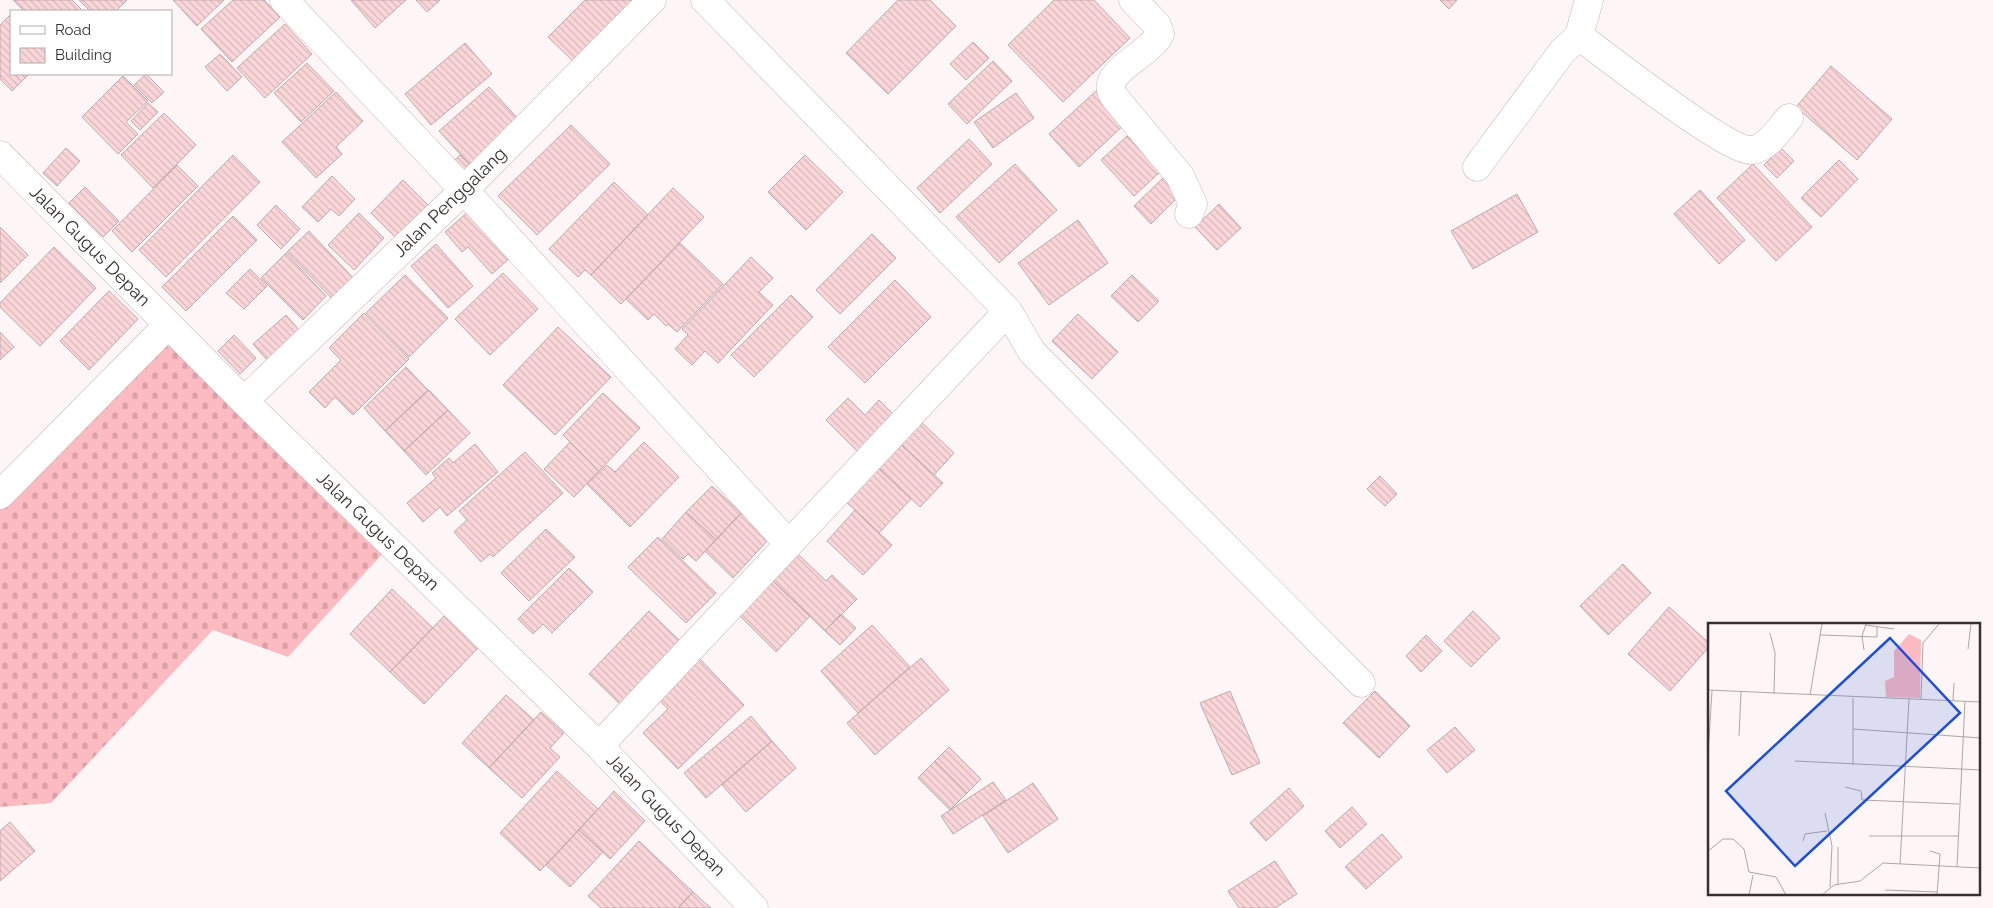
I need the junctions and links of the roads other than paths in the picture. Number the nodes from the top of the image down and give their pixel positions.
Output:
1 (284, 0) edge
2 (652, 0) edge
3 (705, 0) edge
4 (1133, 0) edge
5 (1589, 0) edge
6 (1579, 36) junction
7 (1789, 118) dead end
8 (0, 155) edge
9 (1477, 167) dead end
10 (464, 190) junction
11 (1189, 214) dead end
12 (1008, 311) junction
13 (168, 325) junction
14 (244, 401) junction
15 (0, 495) edge
16 (789, 544) junction
17 (1361, 684) dead end
18 (600, 746) junction
19 (754, 908) edge

1 - 10 street
2 - 10 street, Jalan Penggalang
3 - 12 street
4 - 11 street
5 - 6 street
6 - 7 street
6 - 9 street
8 - 13 street, Jalan Gugus Depan
10 - 14 street, Jalan Penggalang
10 - 16 street
12 - 16 street
12 - 17 street
13 - 14 street, Jalan Gugus Depan
13 - 15 street
14 - 18 street, Jalan Gugus Depan
16 - 18 street
18 - 19 street, Jalan Gugus Depan

